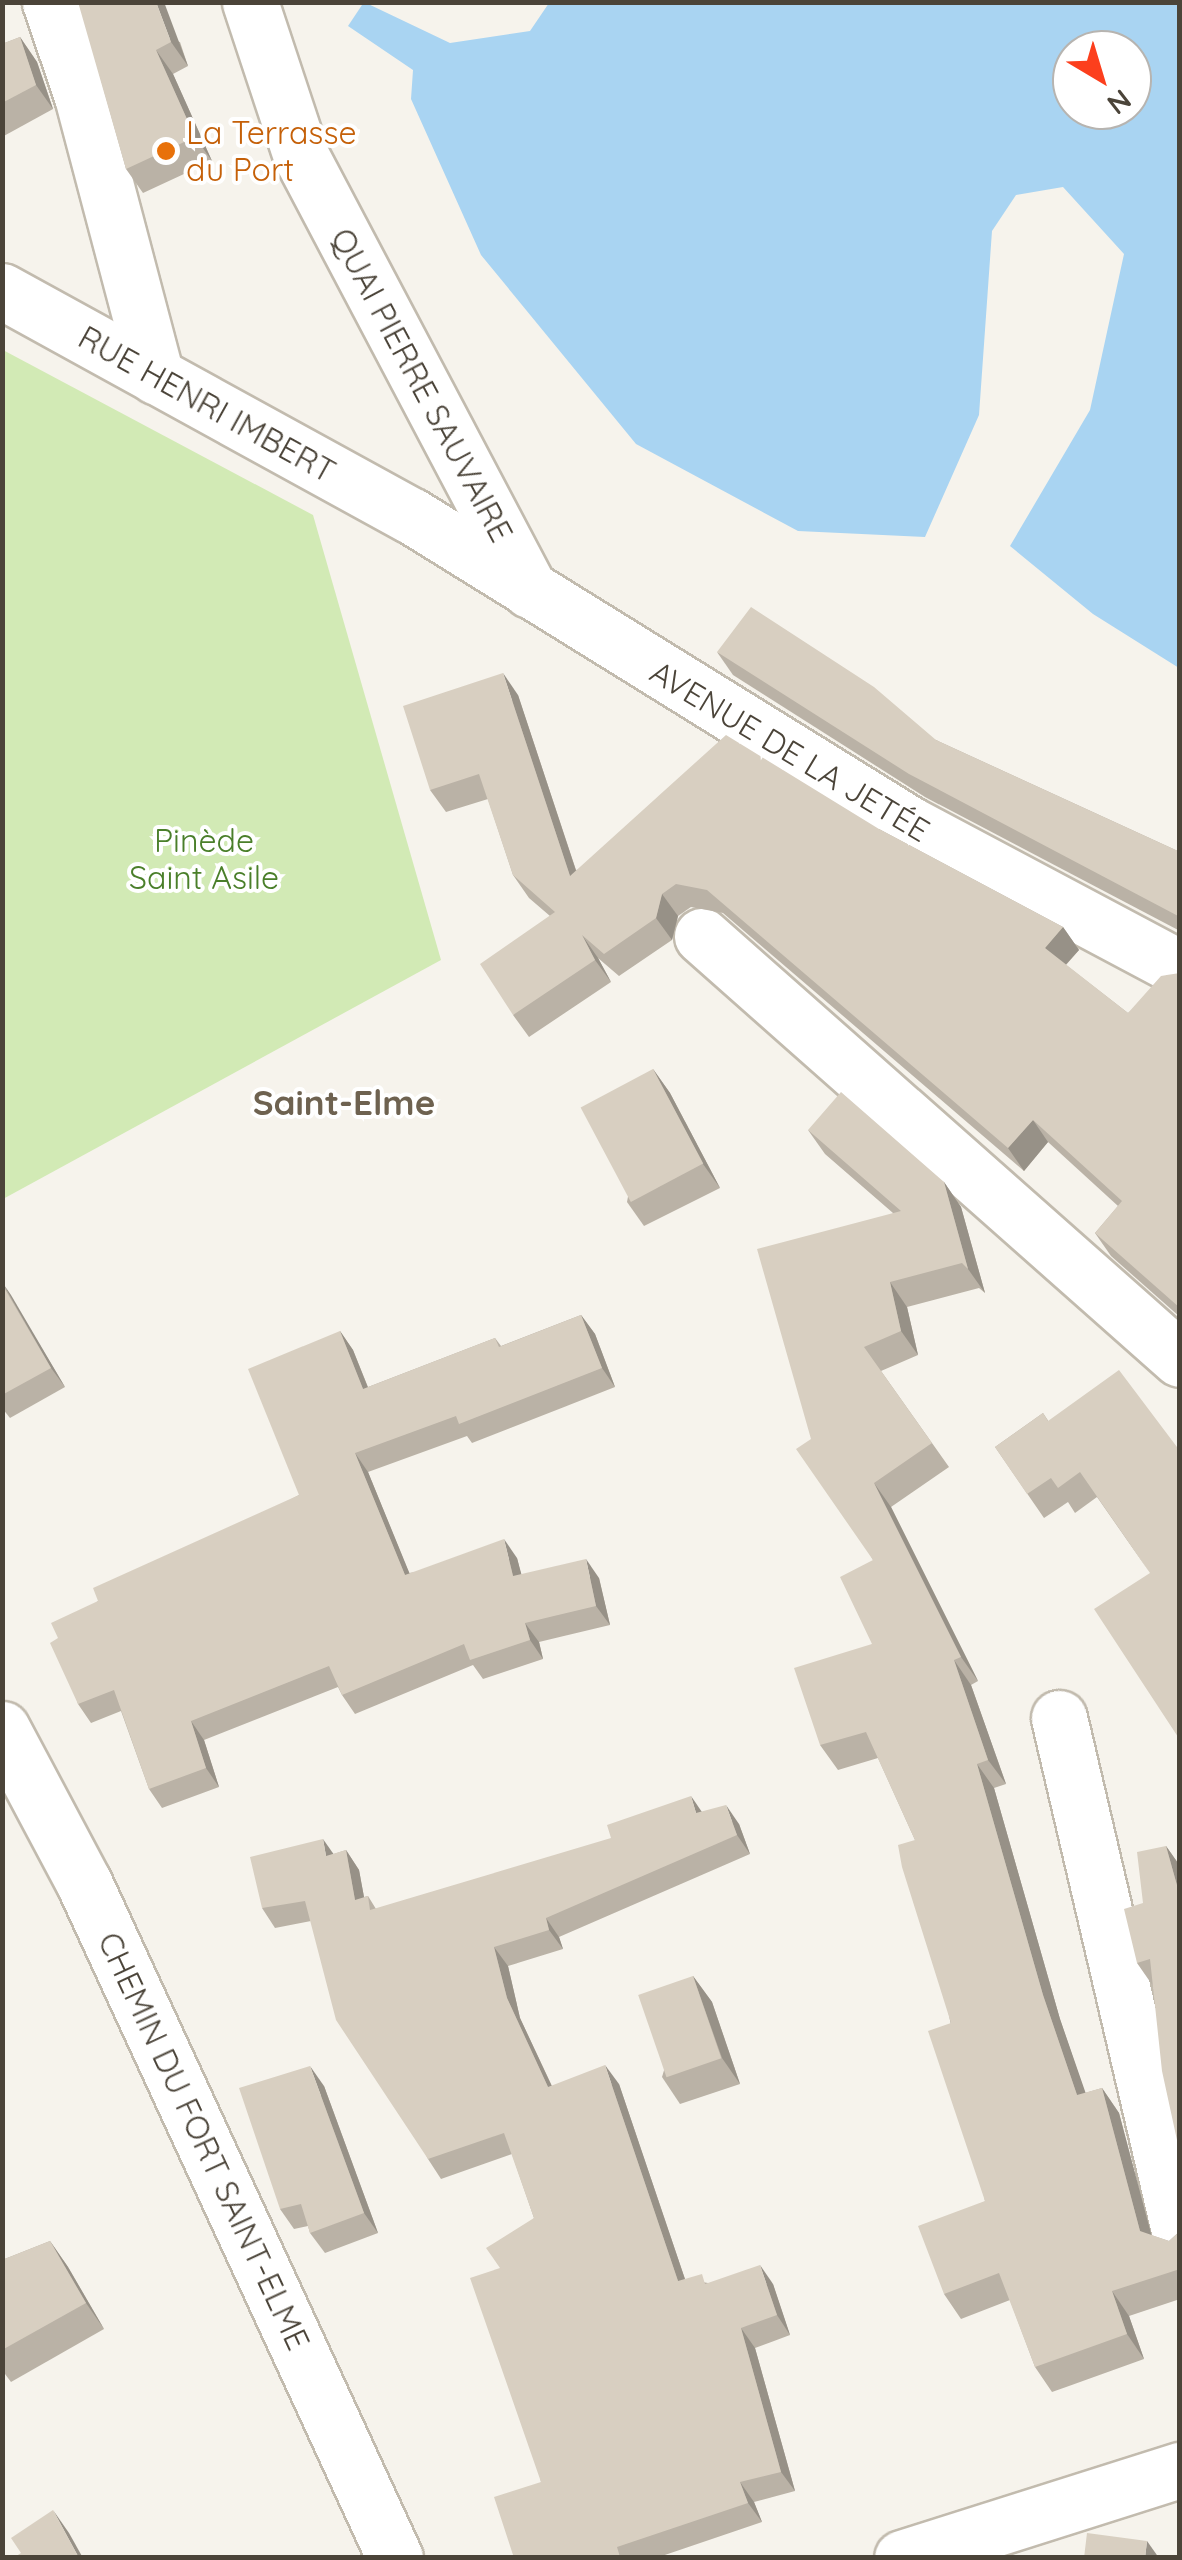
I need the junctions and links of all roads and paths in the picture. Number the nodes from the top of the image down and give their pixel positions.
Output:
1 (50, 2) edge
2 (250, 2) edge
3 (2, 292) edge
4 (156, 376) junction
5 (412, 516) joint
6 (534, 597) junction
7 (702, 936) dead end
8 (1180, 968) edge
9 (1180, 1359) edge
10 (1059, 1718) dead end
11 (2, 1729) edge
12 (1180, 2235) edge
13 (1180, 2470) edge
14 (395, 2558) edge
15 (902, 2558) edge

1 - 4 street
2 - 6 street, QUAI PIERRE SAUVAIRE
3 - 4 street, RUE HENRI IMBERT
4 - 5 street, RUE HENRI IMBERT
5 - 6 street, AVENUE DE LA JETÉE
6 - 8 street, AVENUE DE LA JETÉE
7 - 9 street
10 - 12 street
11 - 14 street, CHEMIN DU FORT SAINT-ELME
13 - 15 street

